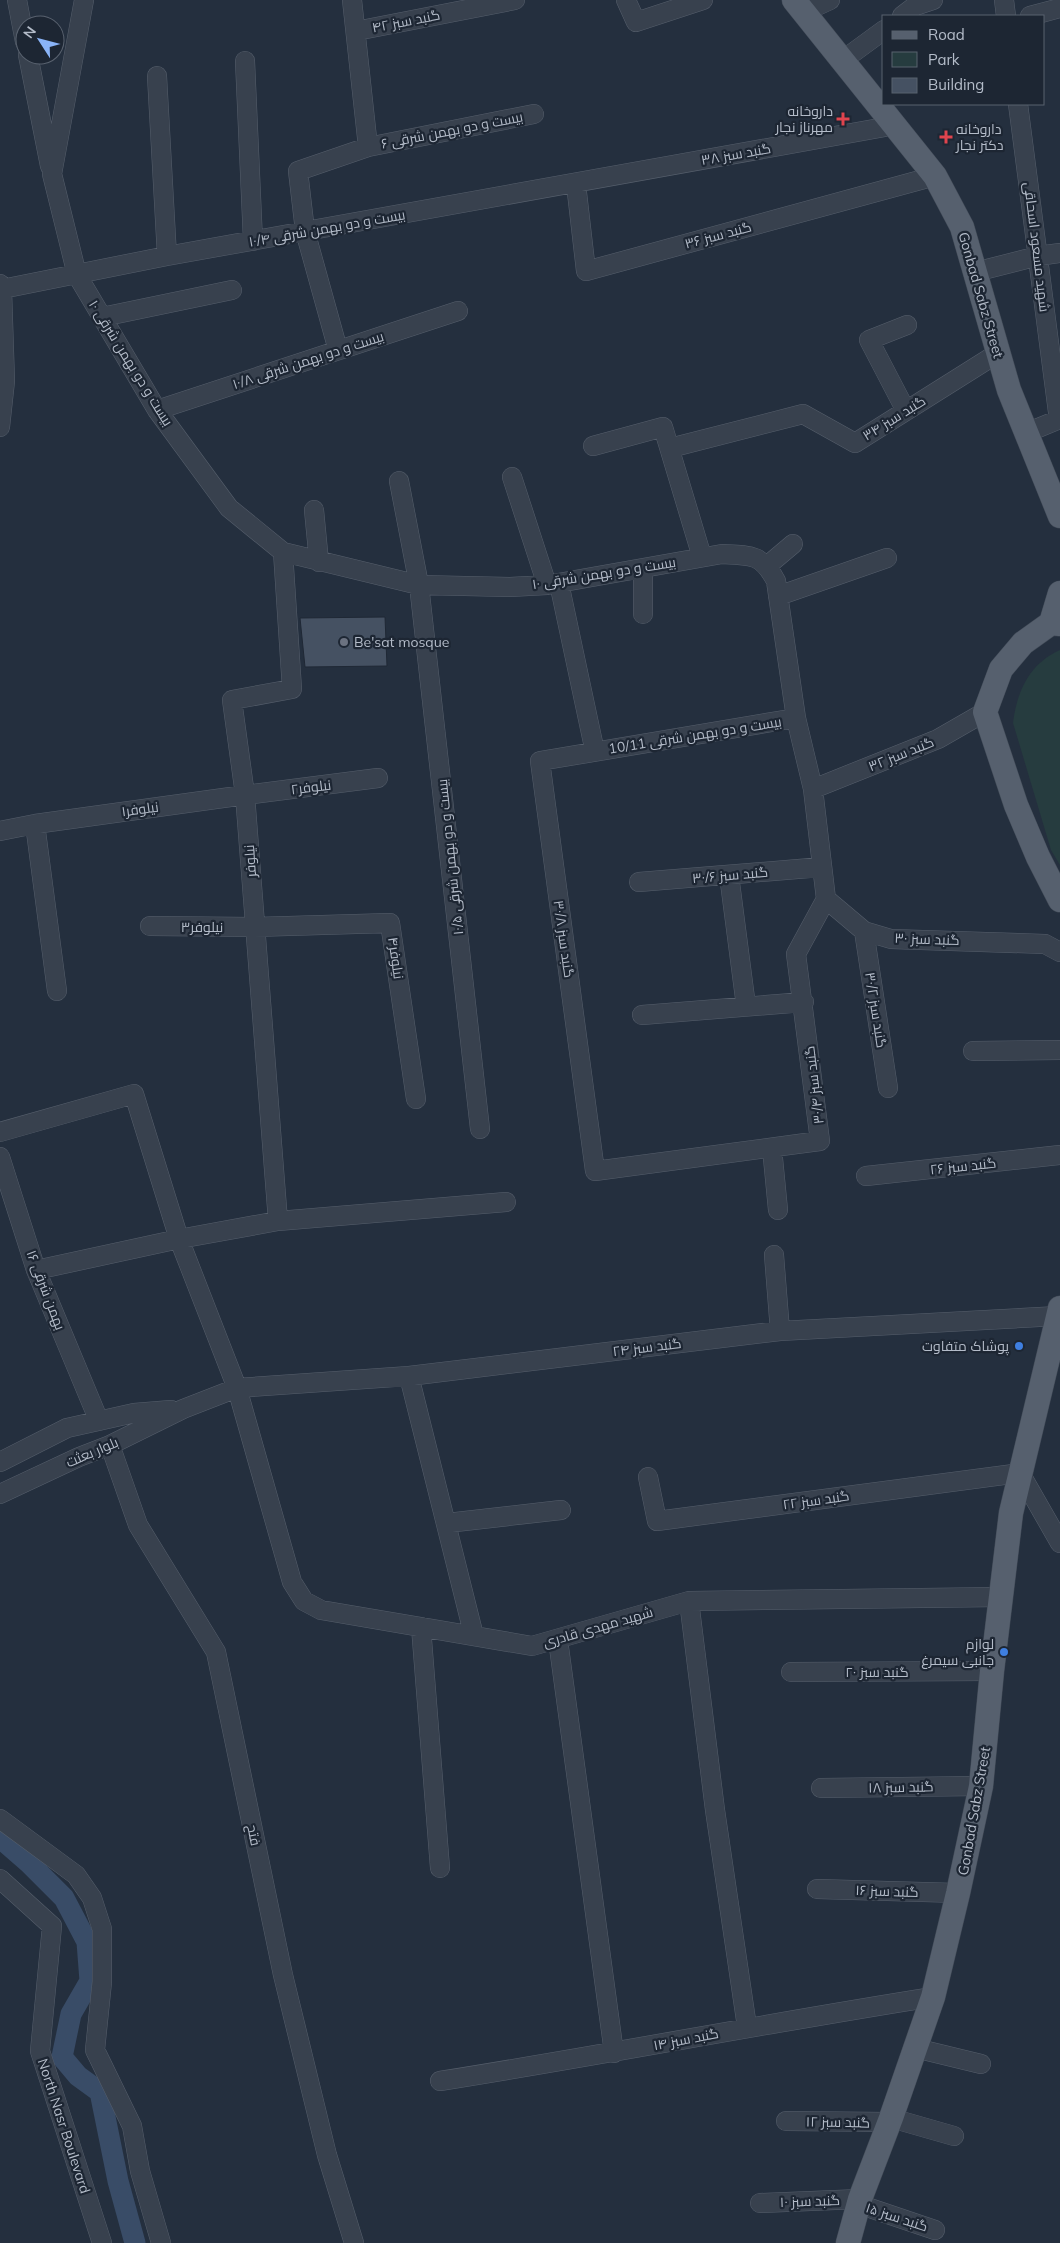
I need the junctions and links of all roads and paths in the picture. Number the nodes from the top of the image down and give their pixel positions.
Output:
1 (16, 0) edge
2 (84, 0) edge
3 (352, 0) edge
4 (514, 0) edge
5 (626, 0) edge
6 (703, 0) edge
7 (830, 0) edge
8 (933, 0) edge
9 (1004, 0) edge
10 (799, 6) edge
11 (1060, 8) edge
12 (19, 15) edge
13 (903, 15) edge
14 (1006, 15) edge
15 (1034, 15) edge
16 (356, 31) junction
17 (882, 31) edge
18 (843, 60) junction
19 (245, 61) dead end
20 (30, 65) edge
21 (157, 76) dead end
22 (1018, 105) edge
23 (534, 114) dead end
24 (896, 125) junction
25 (368, 147) junction
26 (52, 174) junction
27 (935, 176) junction
28 (576, 184) junction
29 (305, 231) junction
30 (254, 241) junction
31 (1060, 254) edge
32 (167, 256) junction
33 (1038, 256) junction
34 (975, 272) junction
35 (77, 275) junction
36 (1, 286) edge
37 (232, 290) dead end
38 (458, 311) dead end
39 (102, 317) junction
40 (907, 325) dead end
41 (338, 350) junction
42 (998, 354) junction
43 (157, 410) junction
44 (906, 411) junction
45 (1060, 420) edge
46 (0, 427) edge
47 (1026, 433) junction
48 (593, 446) dead end
49 (670, 448) junction
50 (512, 477) dead end
51 (399, 481) dead end
52 (314, 510) dead end
53 (1060, 516) edge
54 (793, 544) dead end
55 (283, 552) junction
56 (702, 557) junction
57 (886, 558) dead end
58 (319, 562) junction
59 (768, 565) junction
60 (643, 569) junction
61 (553, 584) junction
62 (419, 585) junction
63 (1060, 593) edge
64 (778, 596) junction
65 (643, 614) dead end
66 (1056, 623) edge
67 (984, 712) junction
68 (796, 718) junction
69 (595, 752) junction
70 (378, 778) dead end
71 (813, 789) junction
72 (245, 795) junction
73 (35, 824) junction
74 (0, 832) edge
75 (822, 868) junction
76 (729, 875) junction
77 (639, 882) dead end
78 (826, 899) junction
79 (1060, 900) edge
80 (150, 926) dead end
81 (254, 927) junction
82 (864, 931) junction
83 (1060, 952) edge
84 (57, 991) dead end
85 (804, 1002) junction
86 (746, 1006) junction
87 (642, 1015) dead end
88 (1060, 1050) edge
89 (973, 1051) dead end
90 (888, 1088) dead end
91 (416, 1099) dead end
92 (480, 1129) dead end
93 (0, 1132) edge
94 (772, 1148) junction
95 (1060, 1155) edge
96 (0, 1157) edge
97 (595, 1171) joint
98 (866, 1176) dead end
99 (506, 1202) dead end
100 (778, 1210) dead end
101 (278, 1221) junction
102 (179, 1239) junction
103 (774, 1255) dead end
104 (36, 1270) junction
105 (1059, 1312) edge
106 (780, 1331) junction
107 (409, 1376) junction
108 (237, 1388) junction
109 (183, 1409) junction
110 (99, 1421) junction
111 (110, 1445) junction
112 (0, 1462) edge
113 (1020, 1473) junction
114 (648, 1477) dead end
115 (0, 1494) edge
116 (561, 1510) dead end
117 (447, 1523) junction
118 (1060, 1543) edge
119 (1001, 1597) junction
120 (689, 1602) junction
121 (421, 1627) junction
122 (474, 1636) junction
123 (558, 1640) junction
124 (992, 1671) junction
125 (791, 1672) dead end
126 (981, 1786) junction
127 (821, 1788) dead end
128 (0, 1819) edge
129 (440, 1868) dead end
130 (0, 1880) edge
131 (817, 1888) dead end
132 (958, 1893) junction
133 (933, 1997) junction
134 (747, 2027) junction
135 (915, 2048) junction
136 (614, 2053) junction
137 (981, 2064) dead end
138 (440, 2081) dead end
139 (890, 2120) junction
140 (786, 2121) dead end
141 (954, 2136) dead end
142 (859, 2202) junction
143 (760, 2203) dead end
144 (935, 2230) dead end
145 (102, 2243) edge
146 (161, 2243) edge
147 (354, 2243) edge
148 (848, 2243) edge

1 - 12 street
2 - 26 street, بیست و دو بهمن شرقی ۱۰
3 - 16 street, بیست و دو بهمن شرقی ۶
4 - 16 street, گنبد سبز ۴۲
5 - 6 street
7 - 10 street
8 - 13 street
9 - 14 street
10 - 18 main road, Gonbad Sabz Street
11 - 15 street
16 - 25 street, بیست و دو بهمن شرقی ۶
17 - 18 street
18 - 24 main road, Gonbad Sabz Street
19 - 30 street
20 - 26 street
21 - 32 street
22 - 33 street, شهید مسعود اسحاقی
23 - 25 street, بیست و دو بهمن شرقی ۶
24 - 27 main road, Gonbad Sabz Street
24 - 28 street, گنبد سبز ۳۸
25 - 29 street
26 - 35 street, بیست و دو بهمن شرقی ۱۰
27 - 28 street, گنبد سبز ۳۶
27 - 34 main road, Gonbad Sabz Street
28 - 29 street, بیست و دو بهمن شرقی ۱۰/۴
29 - 30 street, بیست و دو بهمن شرقی ۱۰/۴
29 - 41 street
30 - 32 street, بیست و دو بهمن شرقی ۱۰/۴
31 - 33 street
32 - 35 street, بیست و دو بهمن شرقی ۱۰/۴
33 - 34 street
33 - 45 street, شهید مسعود اسحاقی
34 - 42 main road, Gonbad Sabz Street
35 - 36 street
35 - 39 street, بیست و دو بهمن شرقی ۱۰
36 - 46 street
37 - 39 street
38 - 41 street, بیست و دو بهمن شرقی ۱۰/۸
39 - 43 street, بیست و دو بهمن شرقی ۱۰
40 - 44 street
41 - 43 street, بیست و دو بهمن شرقی ۱۰/۸
42 - 44 street, گنبد سبز ۳۴
42 - 47 main road, Gonbad Sabz Street
43 - 55 street, بیست و دو بهمن شرقی ۱۰
44 - 49 street, گنبد سبز ۳۴
45 - 47 street
47 - 53 main road, Gonbad Sabz Street
48 - 49 street
49 - 56 street
50 - 61 street
51 - 62 street, بیست و دو بهمن شرقی ۱۰/۵
52 - 58 street
54 - 59 street
55 - 58 street, بیست و دو بهمن شرقی ۱۰
55 - 72 street, نیلوفر
56 - 59 street, بیست و دو بهمن شرقی ۱۰
56 - 60 street, بیست و دو بهمن شرقی ۱۰
57 - 64 street
58 - 62 street, بیست و دو بهمن شرقی ۱۰
59 - 64 street
60 - 61 street, بیست و دو بهمن شرقی ۱۰
60 - 65 street
61 - 62 street, بیست و دو بهمن شرقی ۱۰
61 - 69 street
62 - 92 street, بیست و دو بهمن شرقی ۱۰/۵
63 - 66 main road
64 - 68 street
66 - 67 main road
67 - 71 street, گنبد سبز ۳۲
67 - 79 main road
68 - 69 street, بیست و دو بهمن شرقی 10/11
68 - 71 street
69 - 97 street, گنبد سبز ۳۰/۸
70 - 72 street, نیلوفر۲
71 - 75 street
72 - 73 street, نیلوفر۱
72 - 81 street, نیلوفر
73 - 74 street, نیلوفر۱
73 - 84 street
75 - 76 street, گنبد سبز ۳۰/۶
75 - 78 street
76 - 77 street, گنبد سبز ۳۰/۶
76 - 86 street
78 - 82 street, گنبد سبز ۳۰
78 - 85 street, گنبد سبز ۳۰/۴
80 - 81 street, نیلوفر۳
81 - 91 street, نیلوفر۴
81 - 101 street, نیلوفر
82 - 83 street, گنبد سبز ۳۰
82 - 90 street, گنبد سبز ۳۰/۲
85 - 86 street
85 - 94 street, گنبد سبز ۳۰/۴
86 - 87 street
88 - 89 street
93 - 102 street, شهید مهدی قادری
94 - 97 street, گنبد سبز ۳۰/۴
94 - 100 street
95 - 98 street, گنبد سبز ۲۶
96 - 104 street, بهمن شرقی ۱۶
99 - 101 street
101 - 102 street
102 - 104 street
102 - 108 street, شهید مهدی قادری
103 - 106 street
104 - 110 street, بهمن شرقی ۱۶
105 - 106 street, گنبد سبز ۲۴
105 - 113 main road, Gonbad Sabz Street
106 - 107 street, گنبد سبز ۲۴
107 - 108 street, گنبد سبز ۲۴
107 - 117 street
108 - 109 street, بلوار بعثت
108 - 121 street, شهید مهدی قادری
109 - 110 street, بلوار بعثت
109 - 111 street, بلوار بعثت
110 - 112 street, بلوار بعثت
111 - 115 street, بلوار بعثت
111 - 147 street, فتح
113 - 114 street, گنبد سبز ۲۲
113 - 118 street
113 - 119 main road, Gonbad Sabz Street
116 - 117 street
117 - 122 street
119 - 120 street, شهید مهدی قادری
119 - 124 main road, Gonbad Sabz Street
120 - 123 street, شهید مهدی قادری
120 - 134 street
121 - 122 street, شهید مهدی قادری
121 - 129 street
122 - 123 street, شهید مهدی قادری
123 - 136 street
124 - 125 street, گنبد سبز ۲۰
124 - 126 main road, Gonbad Sabz Street
126 - 127 street, گنبد سبز ۱۸
126 - 132 main road, Gonbad Sabz Street
128 - 146 street
130 - 145 street, North Nasr Boulevard
131 - 132 street, گنبد سبز ۱۶
132 - 133 main road, Gonbad Sabz Street
133 - 134 street, گنبد سبز ۱۴
133 - 135 main road, Gonbad Sabz Street
134 - 136 street, گنبد سبز ۱۴
135 - 137 street
135 - 139 main road, Gonbad Sabz Street
136 - 138 street, گنبد سبز ۱۴
139 - 140 street, گنبد سبز ۱۲
139 - 141 street, گنبد سبز ۱۲
139 - 142 main road, Gonbad Sabz Street
142 - 143 street, گنبد سبز ۱۰
142 - 144 street, گنبد سبز ۱۵
142 - 148 main road, Gonbad Sabz Street

